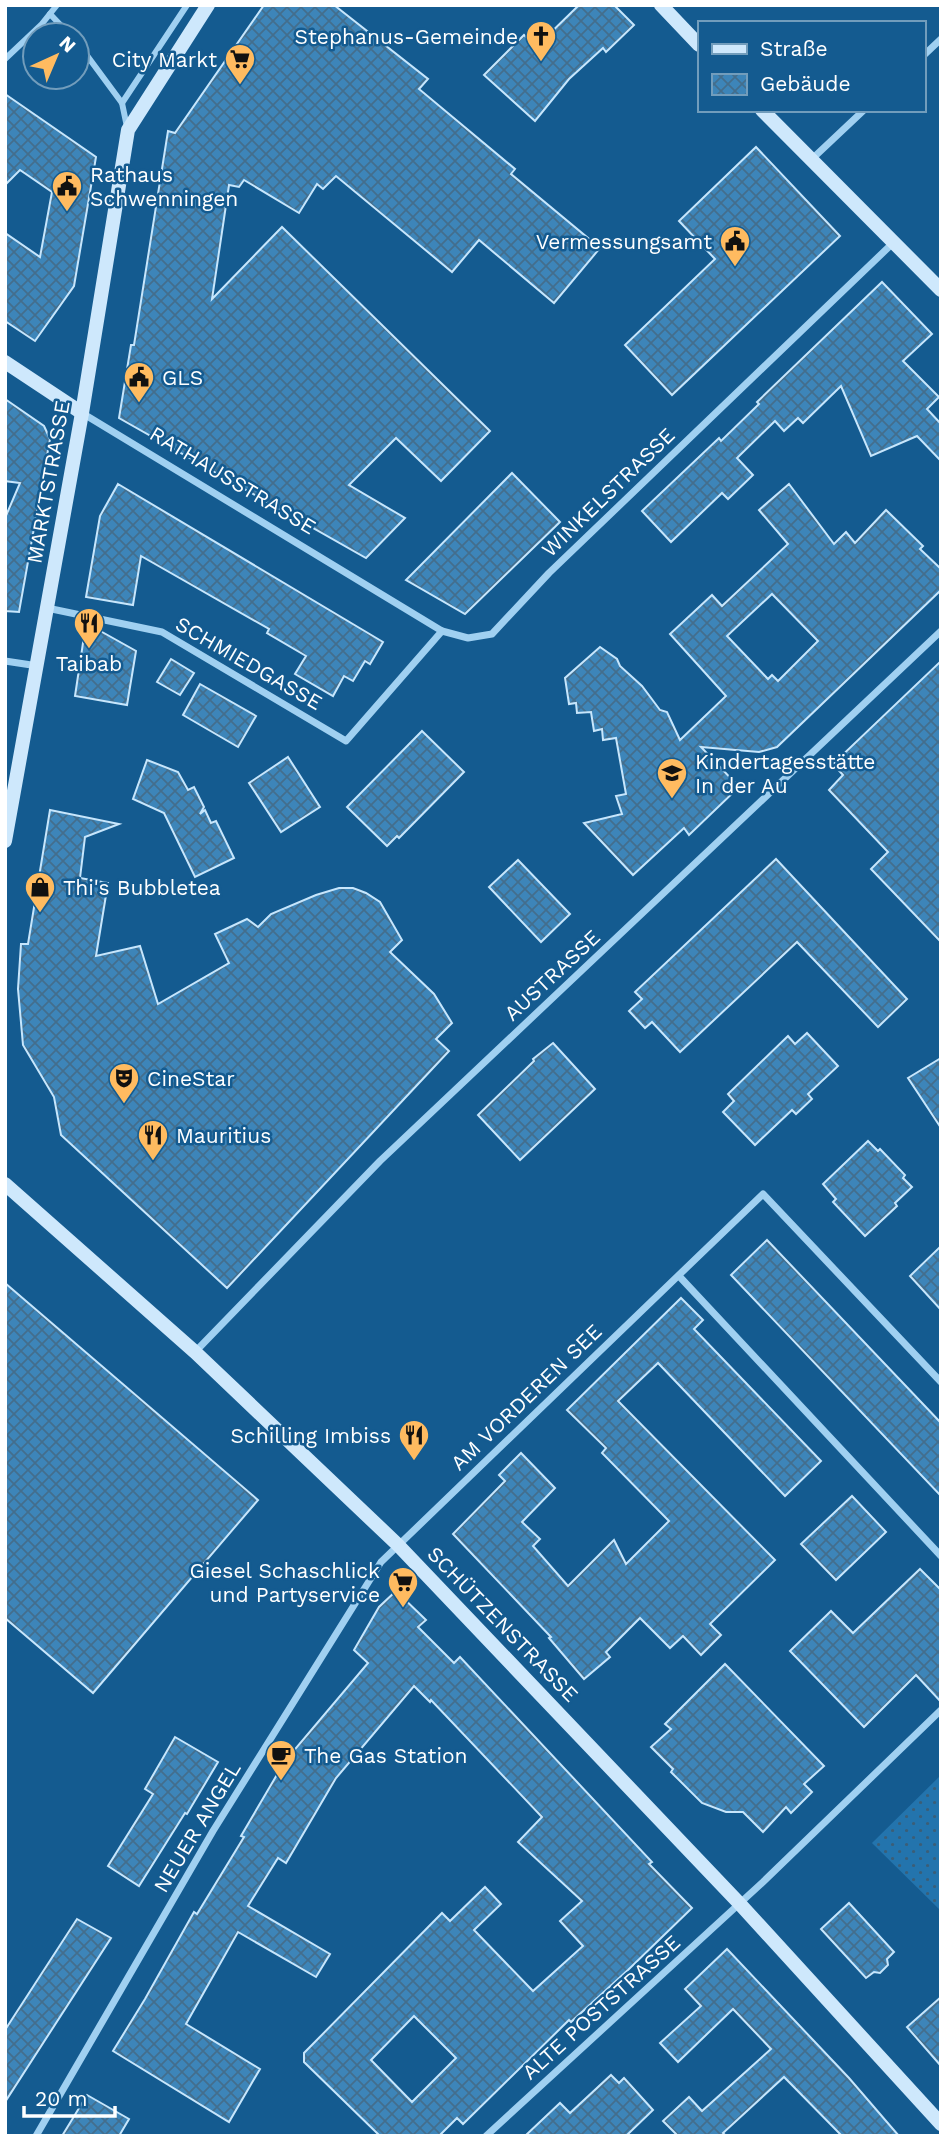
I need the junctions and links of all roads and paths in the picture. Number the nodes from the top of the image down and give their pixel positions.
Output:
1 (57, 5) edge
2 (187, 5) edge
3 (208, 5) edge
4 (661, 5) edge
5 (50, 14) junction
6 (57, 21) edge
7 (941, 39) edge
8 (698, 44) edge
9 (925, 53) edge
10 (5, 59) edge
11 (91, 61) edge
12 (122, 103) junction
13 (764, 112) edge
14 (862, 112) edge
15 (128, 130) junction
16 (811, 160) junction
17 (894, 241) junction
18 (941, 290) edge
19 (5, 362) edge
20 (82, 413) junction
21 (47, 608) junction
22 (442, 631) junction
23 (941, 631) edge
24 (5, 661) edge
25 (38, 666) junction
26 (5, 841) edge
27 (5, 1184) edge
28 (679, 1276) junction
29 (195, 1352) junction
30 (941, 1382) edge
31 (398, 1545) junction
32 (941, 1556) edge
33 (941, 1710) edge
34 (739, 1903) junction
35 (941, 2124) edge
36 (36, 2136) edge
37 (486, 2136) edge

1 - 5 street
2 - 12 street
3 - 15 main road
4 - 8 main road
5 - 6 street
5 - 10 street
7 - 9 street
11 - 12 street
12 - 15 street
13 - 16 main road
14 - 16 street
15 - 20 main road, MARKTSTRASSE
16 - 17 main road
17 - 18 main road
17 - 22 street, WINKELSTRASSE
19 - 20 main road, RATHAUSSTRASSE
20 - 21 main road, MARKTSTRASSE
20 - 22 street, RATHAUSSTRASSE
21 - 22 street, SCHMIEDGASSE
21 - 25 main road, MARKTSTRASSE
23 - 29 street, AUSTRASSE
24 - 25 street
25 - 26 main road, MARKTSTRASSE
27 - 29 main road, SCHÜTZENSTRASSE
28 - 30 street, AM VORDEREN SEE
28 - 31 street, AM VORDEREN SEE
28 - 32 street
29 - 31 main road, SCHÜTZENSTRASSE
31 - 34 main road, SCHÜTZENSTRASSE
31 - 36 street, NEUER ANGEL
33 - 34 street
34 - 35 main road, SCHÜTZENSTRASSE
34 - 37 street, ALTE POSTSTRASSE

